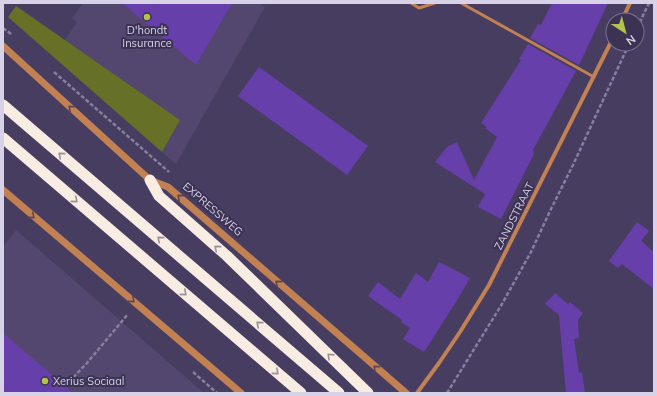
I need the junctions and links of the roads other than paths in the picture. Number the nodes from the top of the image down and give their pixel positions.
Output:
1 (411, 3) edge
2 (435, 3) edge
3 (461, 3) edge
4 (3, 46) edge
5 (606, 52) edge
6 (594, 78) junction
7 (3, 105) edge
8 (3, 138) edge
9 (150, 180) junction
10 (3, 190) edge
11 (241, 393) edge
12 (301, 393) edge
13 (339, 393) edge
14 (368, 393) edge
15 (406, 393) edge
16 (417, 393) edge

1 - 2 lane
3 - 6 lane
9 -> 4 street, EXPRESSWEG
5 - 6 street, ZANDSTRAAT
6 - 16 street, ZANDSTRAAT
13 -> 7 highway
8 -> 12 highway
14 -> 9 highway
15 -> 9 street, EXPRESSWEG
10 -> 11 street

